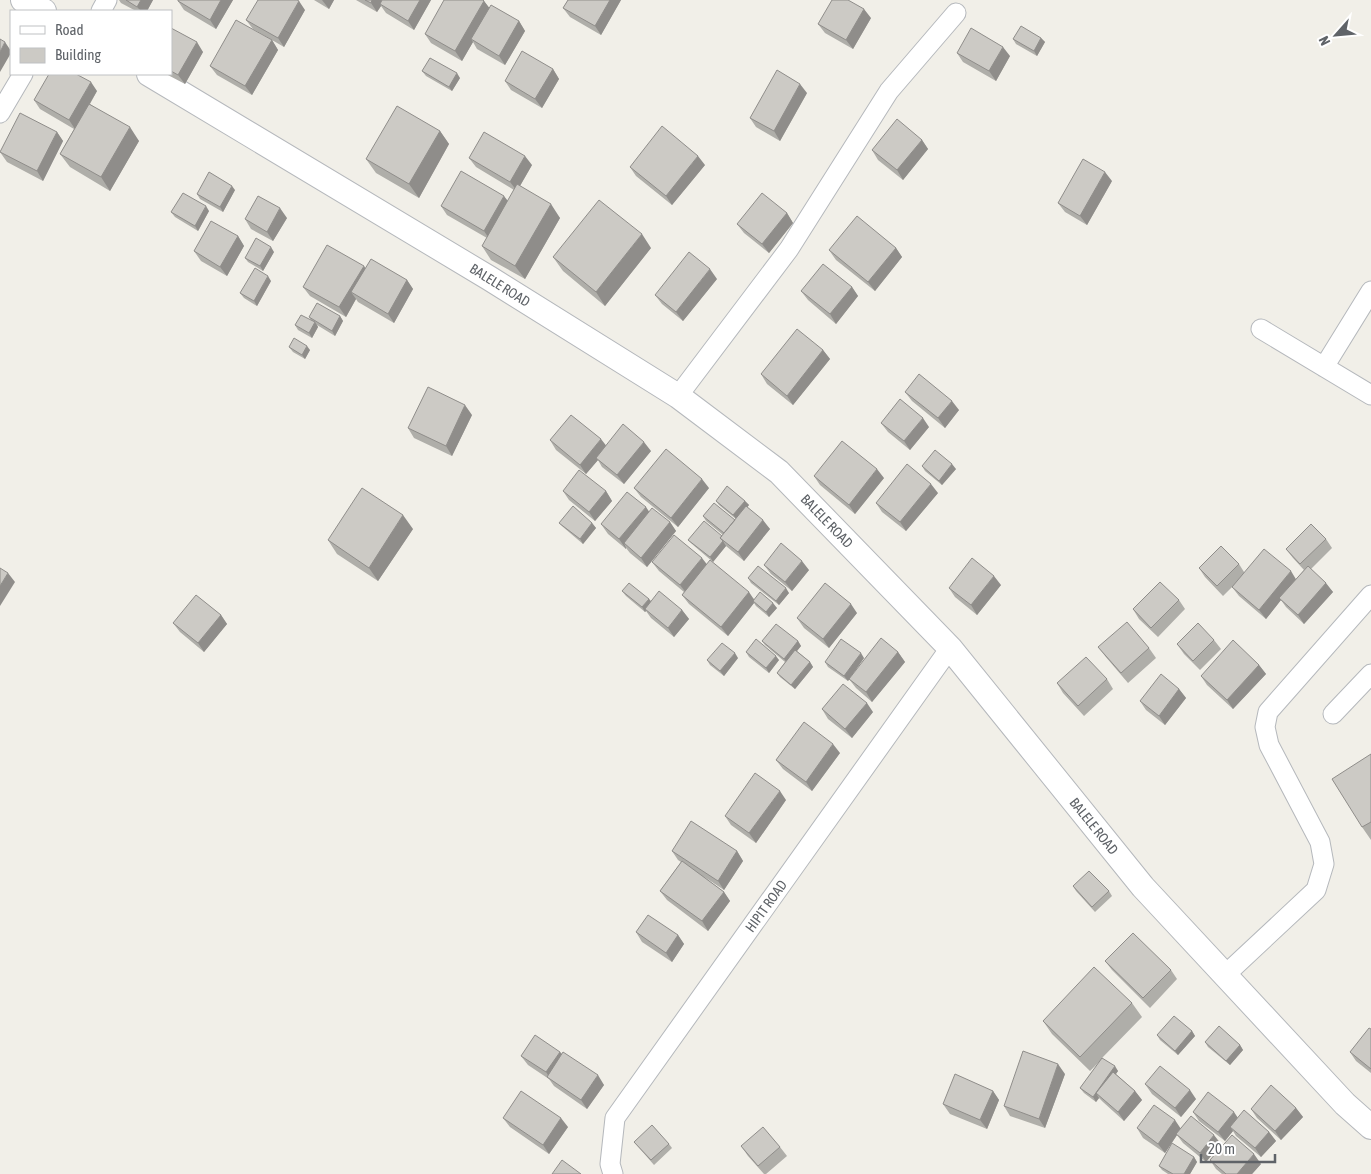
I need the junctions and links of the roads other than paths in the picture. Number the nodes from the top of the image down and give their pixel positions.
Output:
1 (23, 0) edge
2 (42, 10) edge
3 (956, 13) dead end
4 (22, 75) edge
5 (151, 75) edge
6 (0, 113) edge
7 (1371, 291) edge
8 (1261, 329) dead end
9 (1324, 367) junction
10 (678, 396) junction
11 (1371, 396) edge
12 (1371, 595) edge
13 (950, 648) junction
14 (1371, 674) edge
15 (1333, 714) dead end
16 (1224, 976) junction
17 (1371, 1127) edge
18 (613, 1174) edge

1 - 2 street
3 - 10 street
4 - 6 street
5 - 10 street, BALELE ROAD
7 - 9 street
8 - 9 street
9 - 11 street
10 - 13 street, BALELE ROAD
12 - 16 street
13 - 16 street, BALELE ROAD
13 - 18 street, HIPIT ROAD
14 - 15 street
16 - 17 street, BALELE ROAD

